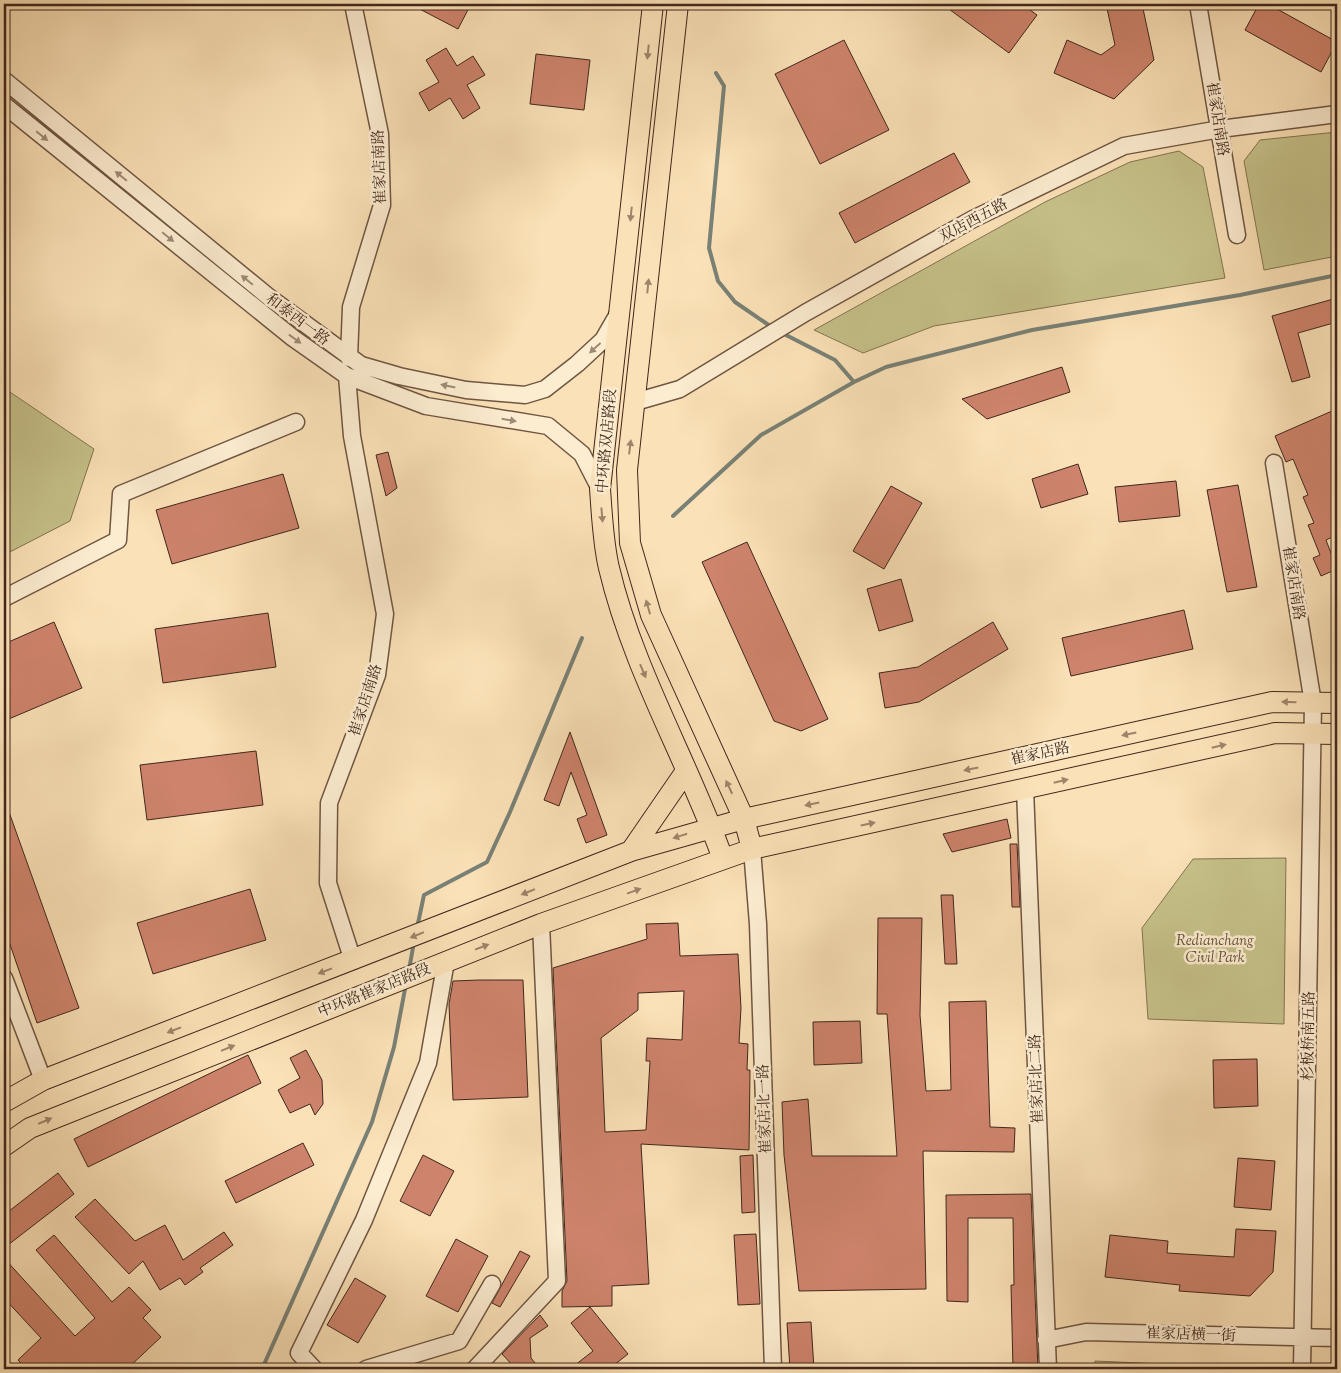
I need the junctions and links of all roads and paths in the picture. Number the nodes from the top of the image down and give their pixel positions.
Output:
1 (353, 4) edge
2 (653, 4) edge
3 (678, 4) edge
4 (1198, 4) edge
5 (4, 80) edge
6 (4, 105) edge
7 (1337, 114) edge
8 (1220, 129) junction
9 (1237, 235) dead end
10 (621, 308) junction
11 (349, 358) junction
12 (347, 376) junction
13 (635, 402) junction
14 (296, 422) dead end
15 (1274, 463) dead end
16 (600, 489) junction
17 (4, 598) edge
18 (1313, 703) junction
19 (1337, 704) edge
20 (1314, 734) junction
21 (1337, 734) edge
22 (686, 771) junction
23 (1025, 789) junction
24 (744, 819) junction
25 (711, 827) junction
26 (752, 849) junction
27 (631, 851) junction
28 (723, 859) junction
29 (541, 924) junction
30 (353, 961) junction
31 (441, 963) junction
32 (4, 978) edge
33 (44, 1080) junction
34 (4, 1102) edge
35 (4, 1146) edge
36 (492, 1284) dead end
37 (1302, 1337) junction
38 (1337, 1338) edge
39 (1046, 1340) junction
40 (314, 1369) edge
41 (366, 1369) edge
42 (475, 1369) edge
43 (773, 1369) edge
44 (1048, 1369) edge
45 (1302, 1369) edge

1 - 11 street, 崔家店南路
2 -> 10 main road, 中环路双店路段
13 -> 3 main road, 中环路双店路段
4 - 8 street, 崔家店南路
11 -> 5 street, 和泰西一路
6 -> 12 street, 和泰西一路
7 - 8 street, 双店西五路
8 - 9 street, 崔家店南路
8 - 13 street, 双店西五路
10 -> 11 street, 和泰西一路
10 - 16 main road, 中环路双店路段
12 -> 16 street, 和泰西一路
12 - 30 street, 崔家店南路
24 -> 13 main road, 中环路双店路段
14 - 17 street
15 - 18 street, 崔家店南路
16 -> 22 main road, 中环路双店路段
18 - 19 main road, 崔家店路
18 - 20 street, 杉板桥南五路
18 -> 24 main road, 崔家店路
20 - 21 main road
23 -> 20 main road
20 - 37 street, 杉板桥南五路
22 - 25 main road, 中环路双店路段
22 - 27 main road
26 -> 23 main road
23 - 39 street, 崔家店北二路
24 - 25 main road
24 - 26 main road, 中环路双店路段
25 -> 27 main road
25 - 28 main road, 中环路双店路段
26 - 28 main road, 中环路崔家店路段
26 - 43 street, 崔家店北一路
27 -> 30 main road
29 -> 28 main road, 中环路崔家店路段
31 -> 29 main road, 中环路崔家店路段
29 - 42 street
30 -> 33 main road
35 -> 31 main road, 中环路崔家店路段
31 - 40 street
32 - 33 street
33 - 34 main road
36 - 41 street
37 - 38 street, 崔家店横一街
37 - 39 street, 崔家店横一街
37 - 45 street, 杉板桥南五路
39 - 44 street, 崔家店北二路

